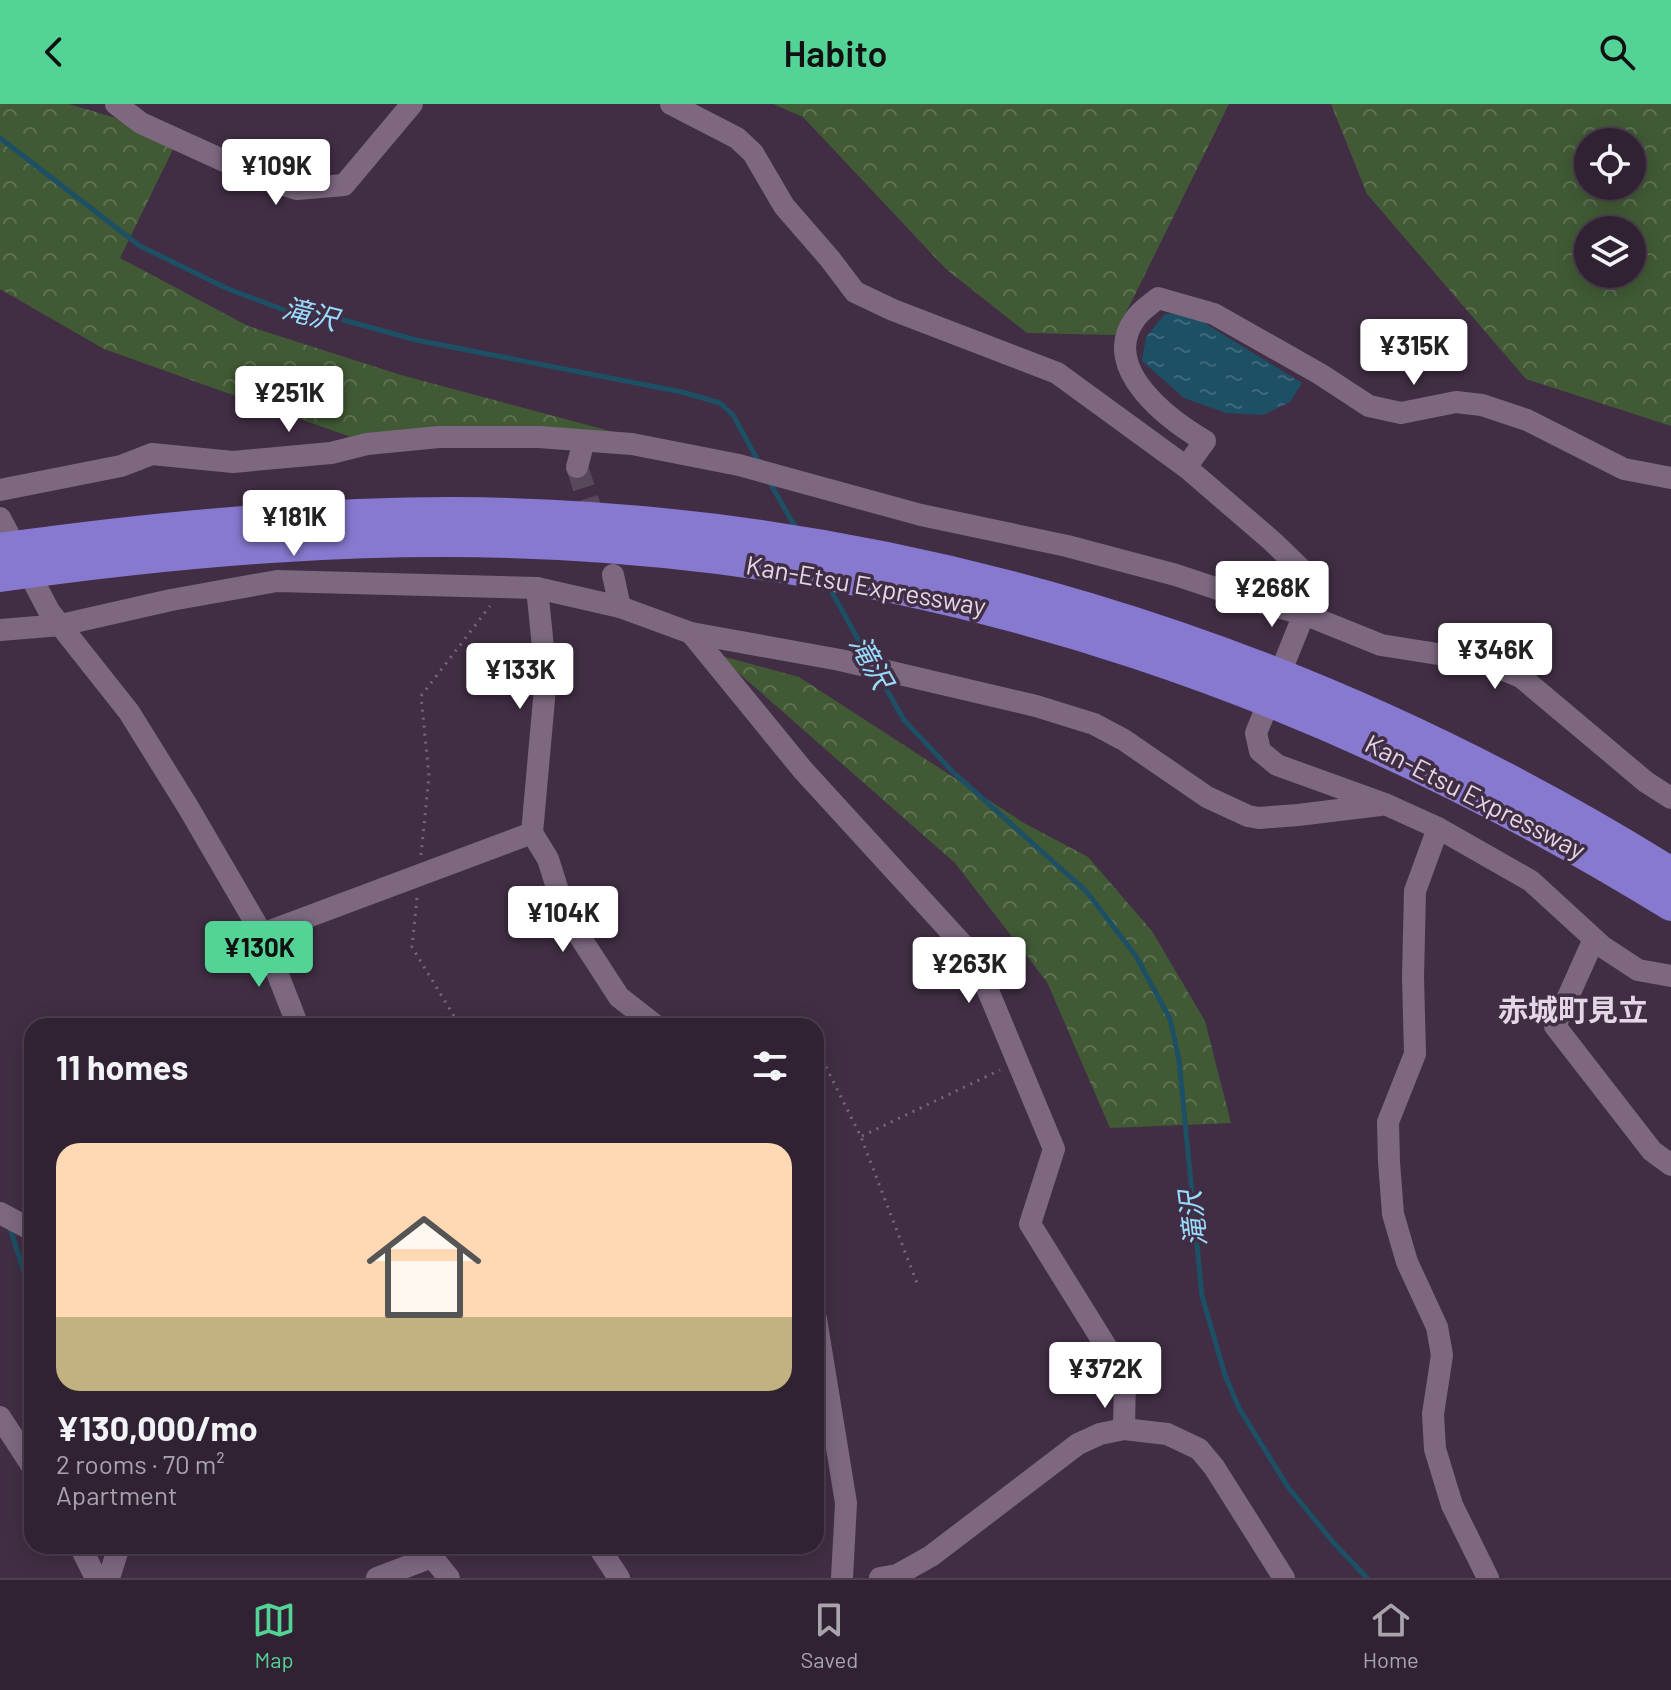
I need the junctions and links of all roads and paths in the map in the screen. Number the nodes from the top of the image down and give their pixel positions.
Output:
1 (116, 104) edge
2 (412, 104) edge
3 (671, 104) edge
4 (584, 441) junction
5 (577, 467) tunnel mouth
6 (1186, 467) junction
7 (1671, 478) edge
8 (0, 490) edge
9 (0, 518) edge
10 (0, 549) edge
11 (613, 575) dead end
12 (0, 576) edge
13 (504, 587) junction
14 (537, 588) junction
15 (620, 607) junction
16 (1304, 614) junction
17 (55, 618) junction
18 (0, 630) edge
19 (691, 633) junction
20 (1671, 798) edge
21 (1385, 804) junction
22 (1438, 828) junction
23 (532, 833) junction
24 (1671, 873) edge
25 (419, 875) junction
26 (1671, 905) edge
27 (262, 934) junction
28 (1594, 939) junction
29 (1671, 976) edge
30 (295, 1018) edge
31 (455, 1018) edge
32 (646, 1018) edge
33 (1017, 1061) junction
34 (824, 1063) edge
35 (861, 1137) junction
36 (1671, 1165) edge
37 (0, 1213) edge
38 (24, 1226) edge
39 (917, 1283) dead end
40 (824, 1405) edge
41 (0, 1417) edge
42 (1124, 1429) junction
43 (24, 1454) edge
44 (84, 1554) edge
45 (116, 1554) edge
46 (424, 1554) edge
47 (430, 1554) edge
48 (603, 1554) edge
49 (96, 1578) edge
50 (109, 1578) edge
51 (377, 1578) edge
52 (449, 1578) edge
53 (619, 1578) edge
54 (842, 1578) edge
55 (880, 1578) edge
56 (1284, 1578) edge
57 (1488, 1578) edge

1 - 2 street
3 - 6 street
4 - 5 street
4 - 8 street
4 - 16 street
6 - 7 street
6 - 16 street
9 - 17 street
10 - 24 highway, Kan-Etsu Expressway
11 - 15 street
12 - 26 highway, Kan-Etsu Expressway
13 - 14 street
13 - 17 street
13 - 25 path
14 - 15 street
14 - 23 street
15 - 19 street
16 - 20 street
16 - 21 street
17 - 18 street
17 - 27 street
19 - 21 street
19 - 33 street
21 - 22 street
22 - 28 street
22 - 57 street
23 - 25 street
23 - 32 street
25 - 27 street
25 - 31 path
27 - 30 street
28 - 29 street
28 - 36 street
33 - 35 path
33 - 42 street
34 - 35 path
35 - 39 path
37 - 38 street
40 - 54 street
41 - 43 street
42 - 55 street
42 - 56 street
44 - 49 street
45 - 50 street
46 - 51 street
47 - 52 street
48 - 53 street

